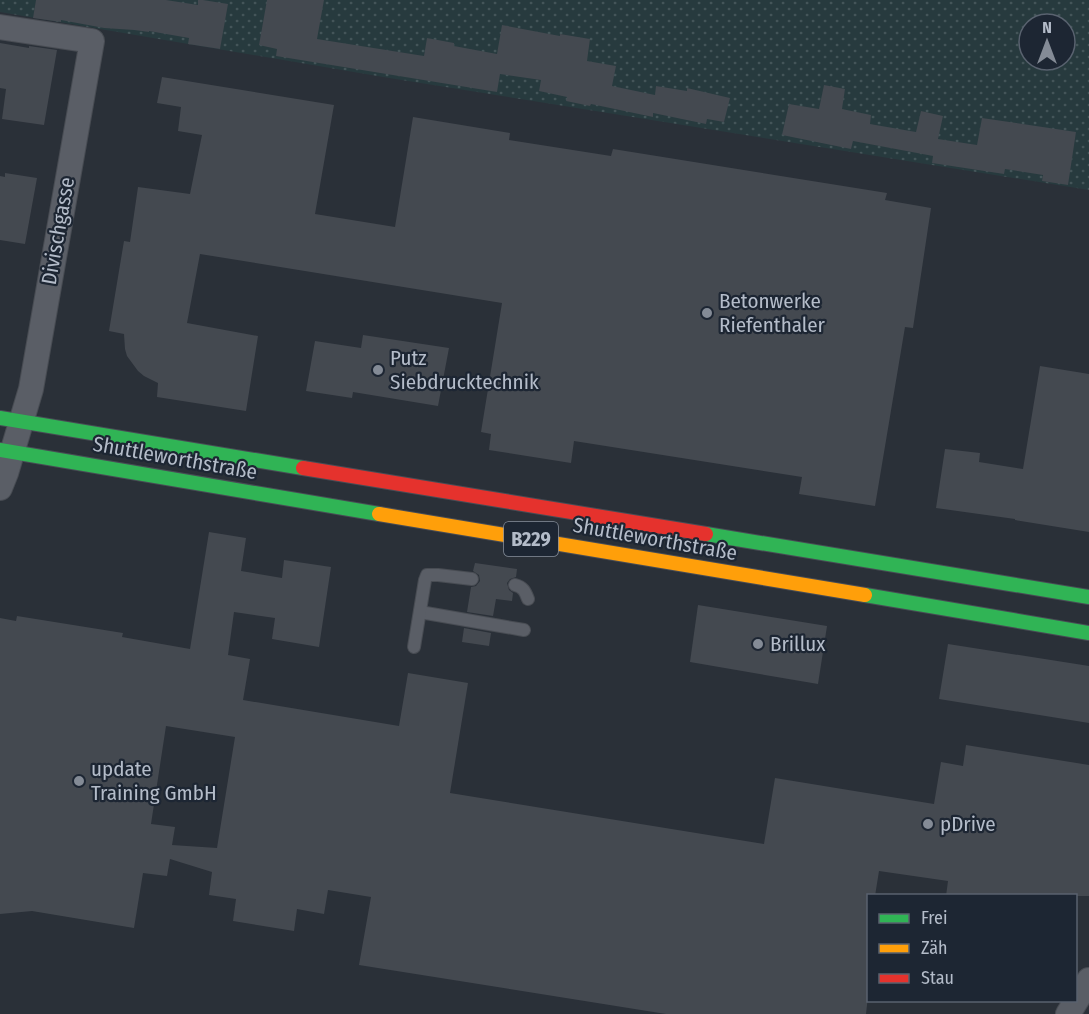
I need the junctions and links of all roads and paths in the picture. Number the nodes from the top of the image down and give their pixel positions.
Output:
1 (0, 27) edge
2 (11, 419) edge
3 (6, 451) edge
4 (0, 488) edge
5 (472, 579) dead end
6 (515, 585) dead end
7 (1089, 597) edge
8 (528, 599) dead end
9 (420, 612) junction
10 (524, 630) dead end
11 (1089, 633) edge
12 (414, 647) dead end
13 (1089, 980) edge
14 (1077, 999) edge

1 - 2 street, Divischgasse
2 - 3 street, Divischgasse
2 - 7 main road, Shuttleworthstraße / B229
3 - 4 street, Divischgasse
3 - 11 main road, Shuttleworthstraße / B229
5 - 9 lane
6 - 8 lane
9 - 10 lane
9 - 12 lane
13 - 14 street

